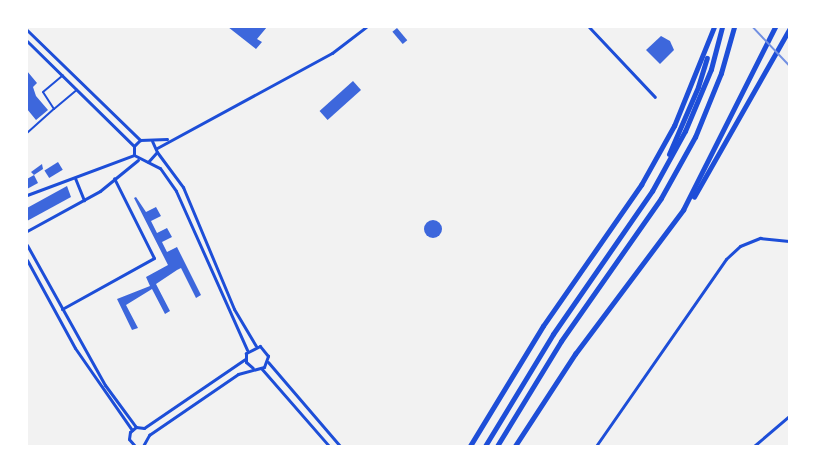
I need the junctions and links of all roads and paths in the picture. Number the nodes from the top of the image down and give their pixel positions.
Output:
1 (366, 27) edge
2 (589, 27) edge
3 (715, 27) edge
4 (722, 27) edge
5 (734, 27) edge
6 (775, 27) edge
7 (27, 30) edge
8 (788, 31) edge
9 (27, 40) edge
10 (706, 67) junction
11 (63, 75) junction
12 (698, 87) joint
13 (78, 90) junction
14 (655, 97) dead end
15 (54, 109) junction
16 (27, 133) edge
17 (167, 139) junction
18 (141, 140) junction
19 (152, 141) junction
20 (134, 146) junction
21 (157, 150) junction
22 (134, 155) junction
23 (138, 160) junction
24 (148, 162) junction
25 (75, 178) junction
26 (114, 178) junction
27 (652, 191) junction
28 (27, 195) edge
29 (84, 200) junction
30 (683, 210) junction
31 (27, 231) edge
32 (789, 241) edge
33 (27, 245) edge
34 (27, 260) edge
35 (62, 309) junction
36 (256, 346) junction
37 (247, 350) junction
38 (245, 359) junction
39 (268, 362) junction
40 (253, 368) junction
41 (261, 368) junction
42 (789, 416) edge
43 (136, 427) junction
44 (144, 428) junction
45 (132, 430) junction
46 (149, 435) junction
47 (132, 445) edge
48 (145, 446) edge
49 (329, 446) edge
50 (340, 446) edge
51 (470, 446) edge
52 (485, 446) edge
53 (497, 446) edge
54 (515, 446) edge
55 (596, 446) edge
56 (754, 446) edge

1 - 17 street
2 - 14 street
3 - 10 highway
4 - 10 highway
5 - 53 highway
6 - 30 highway
7 - 18 street
8 - 30 highway
9 - 11 street
10 - 12 highway
10 - 27 highway
10 - 51 highway
11 - 13 street
11 - 15 street
12 - 27 highway
13 - 15 street
13 - 20 street
15 - 16 street
17 - 19 street
17 - 21 street
18 - 19 street
18 - 20 street
19 - 21 street
20 - 22 street
21 - 24 street
21 - 36 street
22 - 23 street
22 - 25 street
23 - 24 street
23 - 26 street
24 - 37 street
25 - 28 street
25 - 29 street
26 - 29 street
26 - 35 street
27 - 52 highway
29 - 31 street
30 - 54 highway
32 - 55 street
33 - 35 street
34 - 45 street
35 - 43 street
36 - 37 street
36 - 39 street
37 - 38 street
38 - 40 street
38 - 44 street
39 - 41 street
39 - 50 street
40 - 41 street
40 - 46 street
41 - 49 street
42 - 56 street
43 - 44 street
43 - 45 street
44 - 46 street
45 - 47 street
46 - 48 street

